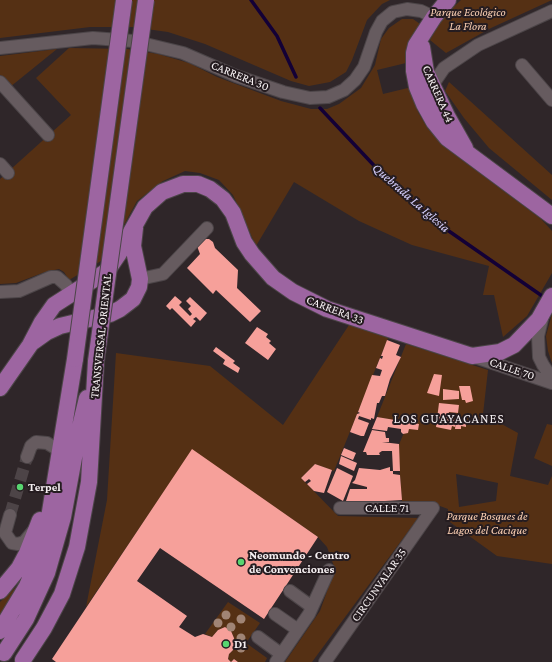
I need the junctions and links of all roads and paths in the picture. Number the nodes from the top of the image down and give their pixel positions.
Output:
1 (124, 0) edge
2 (146, 0) edge
3 (448, 0) edge
4 (552, 12) edge
5 (431, 22) junction
6 (0, 48) edge
7 (522, 65) dead end
8 (0, 82) edge
9 (431, 84) junction
10 (552, 100) edge
11 (424, 104) junction
12 (48, 136) dead end
13 (471, 157) junction
14 (139, 216) junction
15 (552, 216) edge
16 (206, 228) dead end
17 (114, 261) junction
18 (140, 279) junction
19 (0, 292) edge
20 (67, 295) junction
21 (548, 304) edge
22 (76, 321) junction
23 (30, 344) junction
24 (472, 356) junction
25 (96, 361) junction
26 (552, 378) edge
27 (552, 383) edge
28 (0, 388) edge
29 (60, 451) junction
30 (27, 457) tunnel mouth
31 (54, 483) junction
32 (340, 508) dead end
33 (433, 508) joint
34 (10, 515) tunnel mouth
35 (40, 521) junction
36 (329, 570) dead end
37 (0, 591) edge
38 (290, 591) dead end
39 (312, 607) junction
40 (275, 614) dead end
41 (0, 630) edge
42 (298, 630) junction
43 (258, 637) dead end
44 (4, 653) dead end
45 (278, 658) edge
46 (22, 660) dead end
47 (325, 662) edge

1 - 29 main road, TRANSVERSAL ORIENTAL, bridge
2 - 25 main road, TRANSVERSAL ORIENTAL, bridge
3 - 5 main road, CARRERA 44
4 - 9 street
5 - 6 street, CARRERA 30
5 - 9 main road, CARRERA 44
5 - 11 main road, CARRERA 44
7 - 10 street
8 - 12 street
9 - 11 street
9 - 13 main road, CARRERA 44
11 - 13 main road, CARRERA 44
13 - 15 main road, CARRERA 44
14 - 17 main road, CARRERA 33
14 - 18 main road, CARRERA 33
14 - 24 main road, CARRERA 33
16 - 18 street
17 - 18 main road
17 - 20 main road, CARRERA 33
18 - 22 main road, CARRERA 33
19 - 20 street
20 - 22 main road
20 - 23 main road, CARRERA 33
21 - 24 main road
21 - 26 street
22 - 23 main road, CARRERA 33
23 - 28 main road, CARRERA 33
24 - 27 street, CALLE 70
25 - 44 main road
25 - 46 main road, TRANSVERSAL ORIENTAL
29 - 30 street
29 - 31 main road, TRANSVERSAL ORIENTAL
31 - 35 main road
31 - 41 main road, TRANSVERSAL ORIENTAL
32 - 33 street, CALLE 71
33 - 47 street, CIRCUNVALAR 35
34 - 35 street
35 - 37 main road
36 - 39 street
38 - 39 street
39 - 42 street
40 - 42 street
42 - 45 street
43 - 45 street

